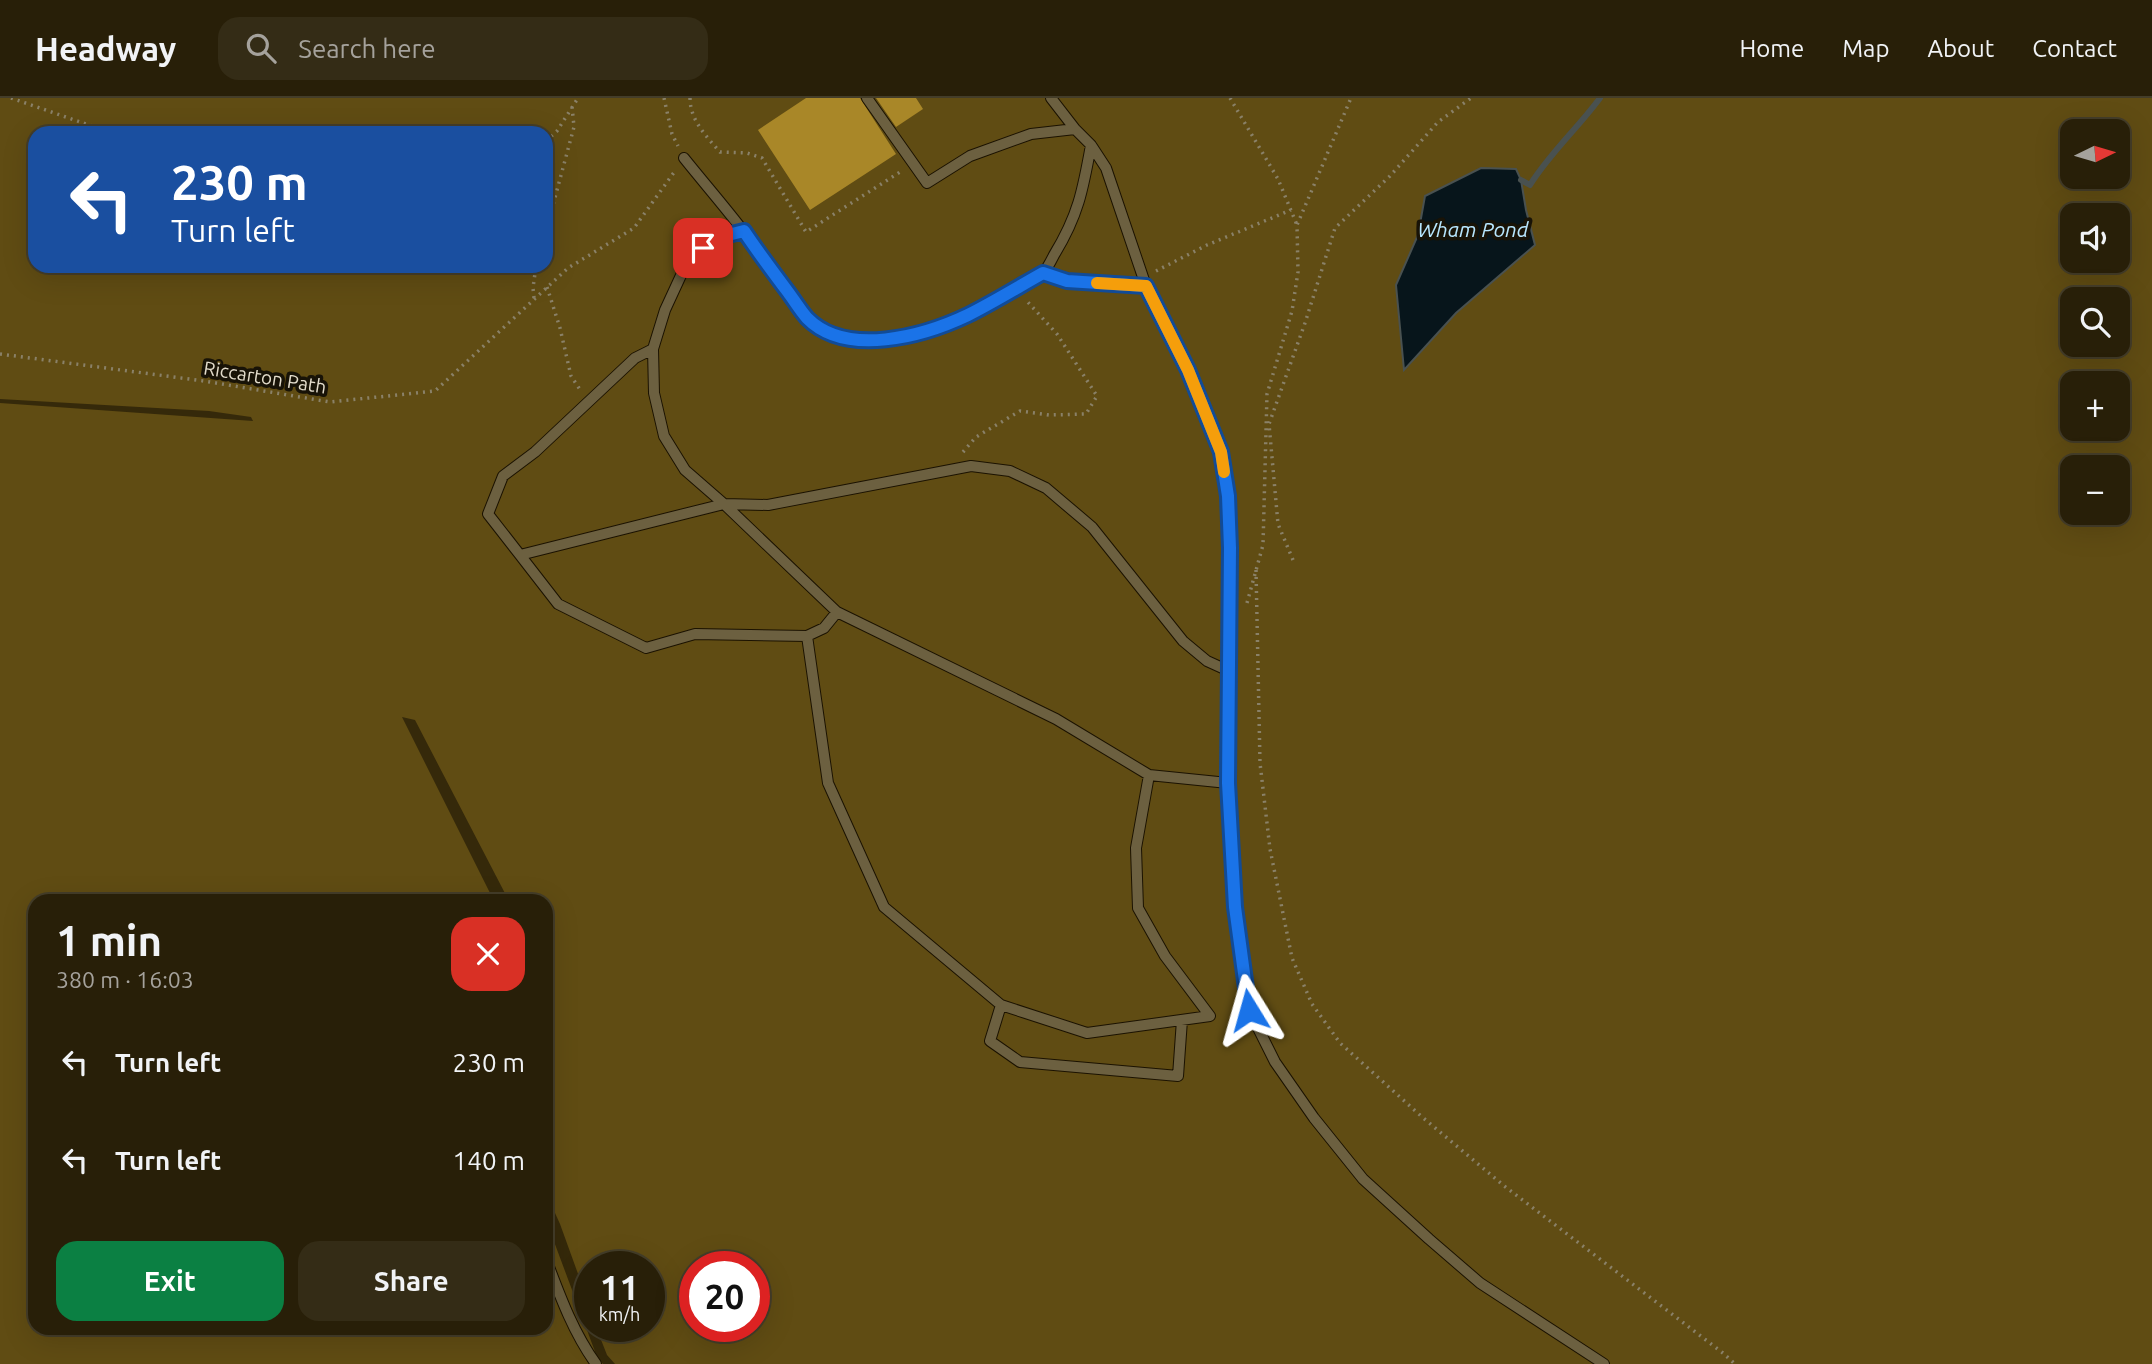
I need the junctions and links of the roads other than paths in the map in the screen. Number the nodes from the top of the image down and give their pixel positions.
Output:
1 (867, 98) edge
2 (1051, 98) edge
3 (1075, 129) junction
4 (1091, 145) junction
5 (684, 158) road end
6 (744, 231) junction
7 (1043, 273) junction
8 (1146, 286) junction
9 (653, 349) junction
10 (724, 504) junction
11 (520, 555) junction
12 (837, 611) junction
13 (807, 636) junction
14 (1229, 671) junction
15 (1149, 775) junction
16 (1228, 783) junction
17 (1001, 1005) junction
18 (1182, 1020) junction
19 (553, 1278) edge
20 (596, 1364) edge
21 (1604, 1364) edge

1 - 3 lane
2 - 3 lane
3 - 4 lane
4 - 7 lane
4 - 8 lane
5 - 6 lane
6 - 7 lane
6 - 9 lane
7 - 8 lane
8 - 14 lane
9 - 10 lane
9 - 11 lane
10 - 11 lane
10 - 12 lane
10 - 14 lane
11 - 13 lane
12 - 13 lane
12 - 15 lane
13 - 17 lane
14 - 16 lane
15 - 16 lane
15 - 18 lane
16 - 21 lane
17 - 18 lane
17 - 18 lane
19 - 20 lane

